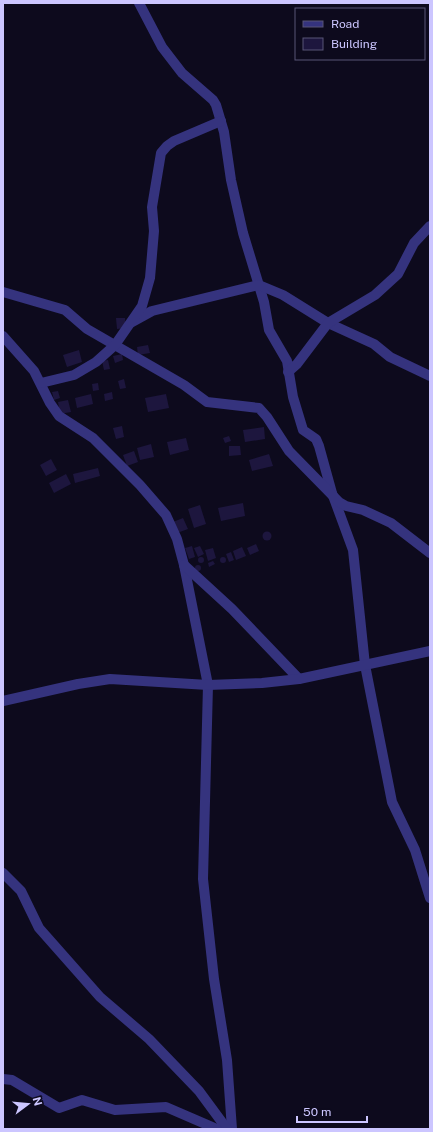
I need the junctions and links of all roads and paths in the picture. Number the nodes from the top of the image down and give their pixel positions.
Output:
1 (139, 3) edge
2 (222, 121) junction
3 (430, 226) edge
4 (259, 285) junction
5 (3, 292) edge
6 (130, 322) junction
7 (328, 324) junction
8 (3, 336) edge
9 (115, 345) junction
10 (288, 372) junction
11 (430, 376) edge
12 (41, 383) junction
13 (332, 493) junction
14 (430, 553) edge
15 (184, 565) junction
16 (430, 651) edge
17 (365, 665) junction
18 (299, 679) junction
19 (208, 685) junction
20 (3, 701) edge
21 (3, 874) edge
22 (430, 898) edge
23 (3, 1079) edge
24 (217, 1129) edge
25 (227, 1129) edge
26 (232, 1129) edge

1 - 2 street
2 - 4 street
2 - 6 street
3 - 7 street
4 - 6 street
4 - 7 street
4 - 10 street
5 - 9 street
6 - 9 street
7 - 10 street
7 - 11 street
8 - 12 street
9 - 12 street
9 - 13 street
10 - 13 street
12 - 15 street
13 - 14 street
13 - 17 street
15 - 18 street
15 - 19 street
16 - 17 street
17 - 18 street
17 - 22 street
18 - 19 street
19 - 20 street
19 - 26 street
21 - 25 street
23 - 24 street

